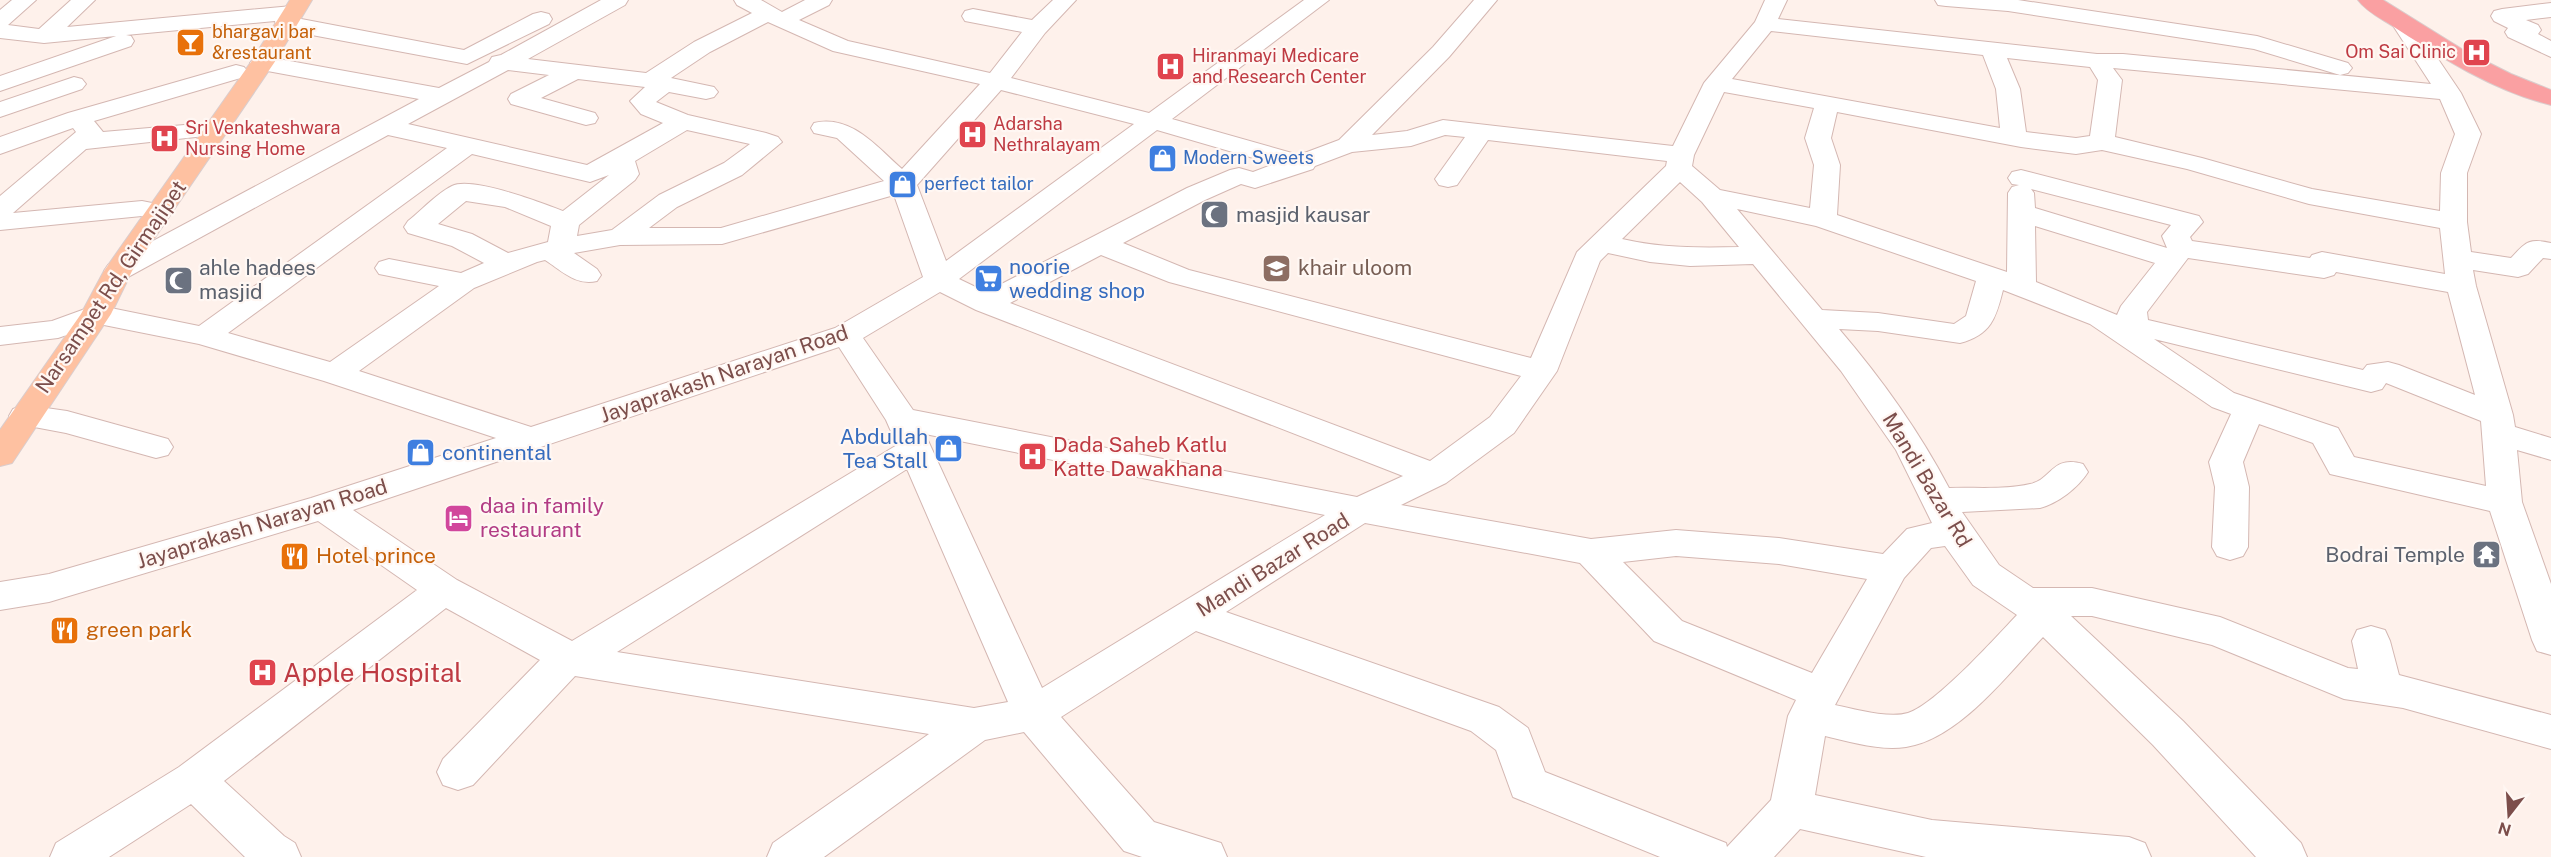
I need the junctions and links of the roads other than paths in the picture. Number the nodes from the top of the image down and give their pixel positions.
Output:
1 (25, 0) edge
2 (84, 0) edge
3 (578, 0) edge
4 (617, 0) edge
5 (746, 0) edge
6 (821, 0) edge
7 (1065, 0) edge
8 (1318, 0) edge
9 (1486, 0) edge
10 (1947, 0) edge
11 (2369, 0) edge
12 (288, 10) edge
13 (2551, 10) edge
14 (1771, 12) edge
15 (973, 16) dead end
16 (775, 17) junction
17 (0, 21) edge
18 (2403, 24) junction
19 (164, 25) junction
20 (1037, 28) junction
21 (0, 31) edge
22 (44, 36) junction
23 (1992, 50) junction
24 (2551, 50) edge
25 (467, 57) junction
26 (2097, 61) junction
27 (262, 63) junction
28 (506, 63) junction
29 (49, 68) junction
30 (236, 72) junction
31 (574, 72) junction
32 (996, 81) junction
33 (656, 83) junction
34 (1716, 83) junction
35 (0, 84) edge
36 (74, 84) junction
37 (2400, 89) junction
38 (706, 92) dead end
39 (2449, 93) junction
40 (444, 96) junction
41 (2551, 98) edge
42 (1827, 103) junction
43 (0, 110) edge
44 (104, 110) junction
45 (586, 118) dead end
46 (682, 122) junction
47 (1155, 122) junction
48 (387, 127) junction
49 (823, 128) dead end
50 (78, 130) junction
51 (196, 131) junction
52 (1482, 131) junction
53 (2017, 138) junction
54 (2102, 142) junction
55 (468, 145) junction
56 (0, 146) edge
57 (1348, 146) junction
58 (622, 158) junction
59 (1680, 161) junction
60 (1304, 164) junction
61 (2021, 178) junction
62 (1448, 179) dead end
63 (903, 184) junction
64 (1711, 196) junction
65 (142, 209) junction
66 (0, 210) edge
67 (2021, 213) junction
68 (1823, 219) junction
69 (0, 222) edge
70 (2453, 222) junction
71 (620, 237) junction
72 (559, 240) junction
73 (1603, 243) junction
74 (1102, 245) junction
75 (2551, 251) edge
76 (2177, 253) junction
77 (1761, 255) junction
78 (508, 264) junction
79 (389, 268) dead end
80 (118, 271) junction
81 (2459, 273) junction
82 (587, 275) dead end
83 (1992, 277) junction
84 (939, 279) junction
85 (464, 282) junction
86 (2022, 287) junction
87 (986, 304) junction
88 (96, 314) junction
89 (1813, 318) junction
90 (2101, 318) junction
91 (2134, 326) junction
92 (58, 329) junction
93 (846, 335) junction
94 (0, 336) edge
95 (204, 336) junction
96 (1541, 371) junction
97 (335, 374) junction
98 (2249, 410) junction
99 (12, 414) edge
100 (2499, 424) junction
101 (909, 434) junction
102 (533, 439) junction
103 (156, 447) dead end
104 (2551, 448) edge
105 (0, 455) edge
106 (2071, 472) dead end
107 (1434, 475) junction
108 (2505, 502) junction
109 (323, 507) junction
110 (1360, 510) junction
111 (1947, 516) junction
112 (2230, 547) dead end
113 (1591, 552) junction
114 (1891, 569) junction
115 (50, 588) junction
116 (444, 590) junction
117 (0, 596) edge
118 (2036, 608) junction
119 (1193, 615) junction
120 (0, 617) edge
121 (2551, 640) edge
122 (2372, 641) dead end
123 (571, 659) junction
124 (2382, 689) junction
125 (1814, 705) junction
126 (1033, 714) junction
127 (974, 725) junction
128 (2551, 732) edge
129 (458, 772) dead end
130 (194, 780) junction
131 (1791, 807) junction
132 (72, 857) edge
133 (279, 857) edge
134 (789, 857) edge
135 (1205, 857) edge
136 (1710, 857) edge
137 (1745, 857) edge
138 (2129, 857) edge
139 (2285, 857) edge

1 - 17 street
2 - 22 street
3 - 25 street
4 - 28 street
5 - 16 street
6 - 16 street
7 - 20 street
8 - 47 street, Jayaprakash Narayan Road
9 - 57 street
10 - 37 street
11 - 18 highway
12 - 19 street
12 - 25 street
12 - 27 main road, Narsampet Rd, Girmajipet
12 - 30 main road, Narsampet Rd, Girmajipet
13 - 24 street
14 - 23 street
14 - 34 street
15 - 20 street
16 - 32 street
16 - 33 street
18 - 39 street
18 - 41 highway
19 - 22 street
19 - 29 street
20 - 32 street
21 - 22 street
23 - 26 street
23 - 53 street
25 - 28 street
26 - 37 street
26 - 54 street
27 - 40 street
27 - 80 main road, Narsampet Rd, Girmajipet
28 - 31 street
28 - 40 street
29 - 35 street
29 - 36 street
30 - 44 street
30 - 51 main road, Narsampet Rd, Girmajipet
31 - 33 street
31 - 45 street
32 - 47 street
32 - 63 street
33 - 38 street
33 - 46 street
34 - 42 street
34 - 59 street
36 - 43 street
36 - 44 street
37 - 39 street
39 - 70 street
40 - 48 street
42 - 53 street
42 - 68 street
44 - 50 street
46 - 58 street
46 - 71 street
47 - 60 street
47 - 84 street, Jayaprakash Narayan Road
48 - 55 street
48 - 80 street
49 - 63 street
50 - 51 street
50 - 56 street
50 - 66 street
51 - 65 main road, Narsampet Rd, Girmajipet
52 - 57 street
52 - 59 street
52 - 62 street
53 - 54 street
53 - 61 street
54 - 70 street
55 - 58 street
55 - 95 street
57 - 60 street
58 - 72 street
59 - 64 street, Mandi Bazar Rd
59 - 73 street
60 - 74 street
61 - 67 street
61 - 76 street
63 - 71 street
63 - 84 street
64 - 68 street
64 - 77 street, Mandi Bazar Rd
65 - 69 street
65 - 92 main road, Narsampet Rd, Girmajipet
67 - 76 street
67 - 86 street
68 - 83 street
70 - 81 street
71 - 72 street
72 - 78 street
72 - 78 street
72 - 82 street
73 - 77 street
73 - 96 street
74 - 87 street
74 - 96 street
75 - 81 street
76 - 81 street
76 - 91 street
77 - 89 street, Mandi Bazar Rd
78 - 85 street
79 - 85 street
80 - 88 main road, Narsampet Rd, Girmajipet
81 - 100 street
83 - 86 street
83 - 89 street
84 - 87 street
84 - 93 street, Jayaprakash Narayan Road
85 - 97 street
86 - 90 street
87 - 107 street
88 - 92 street
88 - 95 street
88 - 99 main road, Narsampet Rd, Girmajipet
89 - 111 street, Mandi Bazar Rd
90 - 91 street
90 - 98 street
91 - 100 street
92 - 94 street
92 - 99 main road, Narsampet Rd, Girmajipet
93 - 101 street
93 - 102 street, Jayaprakash Narayan Road
95 - 97 street
96 - 107 street
97 - 102 street
98 - 108 street
98 - 112 street
99 - 103 street
99 - 105 main road, Narsampet Rd, Girmajipet
100 - 104 street
100 - 108 street
101 - 110 street, Mandi Bazar Road
101 - 123 street
101 - 126 street
102 - 109 street, Jayaprakash Narayan Road
106 - 111 street
107 - 110 street
108 - 121 street
109 - 115 street, Jayaprakash Narayan Road
109 - 116 street
110 - 113 street
110 - 119 street, Mandi Bazar Road
111 - 114 street
111 - 118 street, Mandi Bazar Rd
113 - 114 street
113 - 125 street
114 - 125 street
115 - 117 street, Jayaprakash Narayan Road
115 - 120 street, Jayaprakash Narayan Road
116 - 123 street
116 - 130 street
118 - 124 street
118 - 125 street
118 - 139 street, Mandi Bazar Rd
119 - 126 street, Mandi Bazar Road
119 - 136 street
122 - 124 street
123 - 127 street
123 - 129 street
124 - 128 street
125 - 131 street
126 - 127 street, Mandi Bazar Road
126 - 135 street
127 - 134 street, Mandi Bazar Road
130 - 132 street
130 - 133 street
131 - 137 street
131 - 138 street

